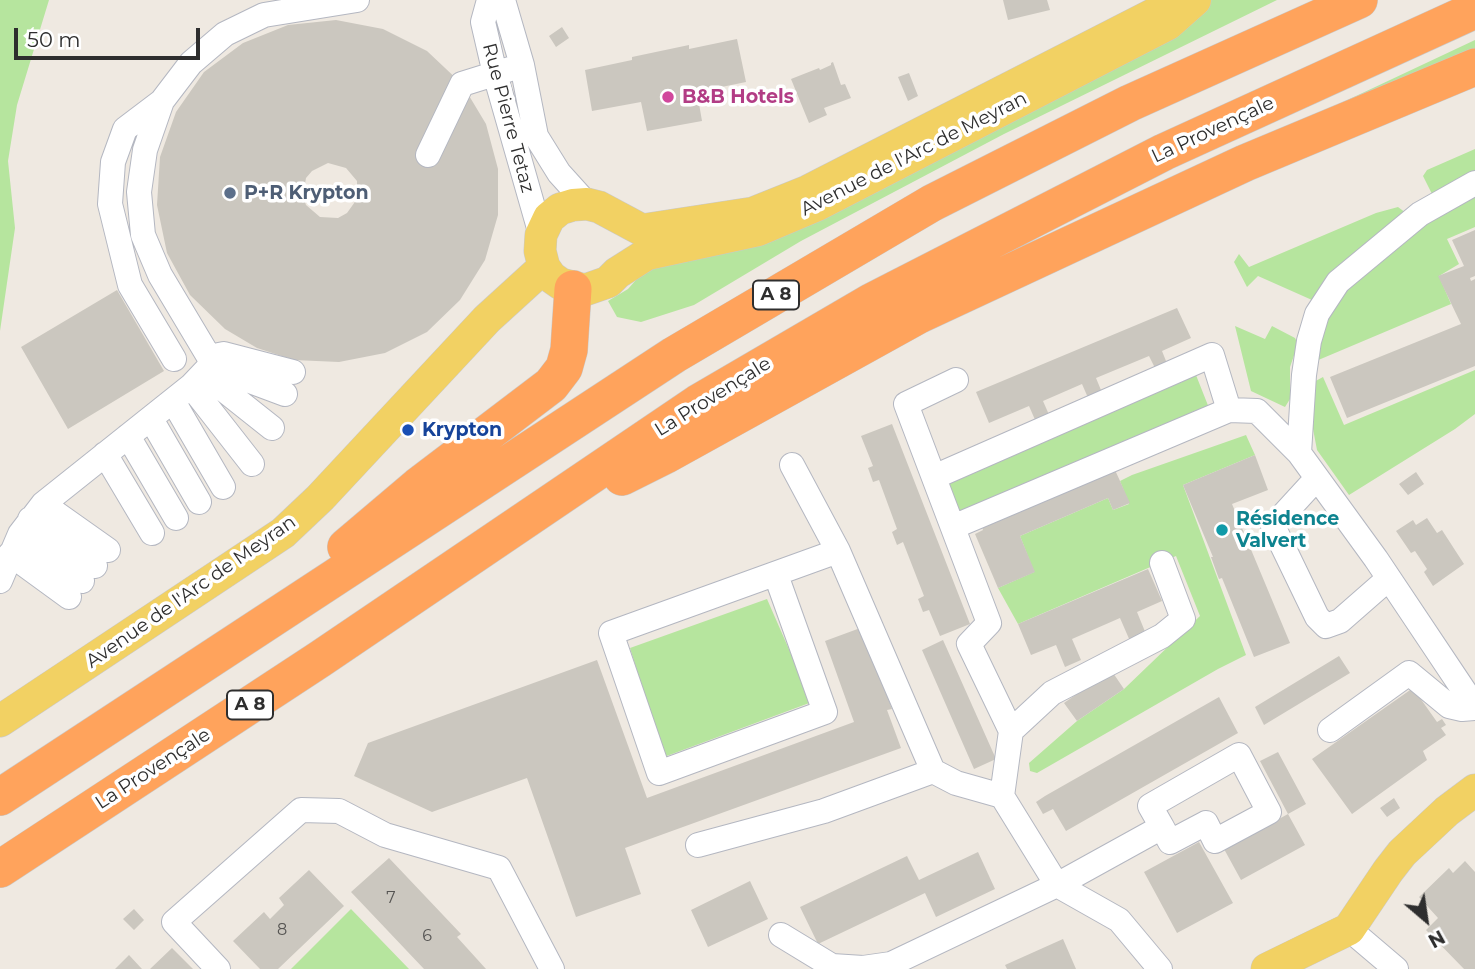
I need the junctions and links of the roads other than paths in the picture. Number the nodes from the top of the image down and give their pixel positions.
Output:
1 (357, 0) edge
2 (489, 0) edge
3 (503, 0) edge
4 (1173, 0) edge
5 (1195, 0) edge
6 (1359, 0) edge
7 (1475, 10) edge
8 (522, 65) junction
9 (1475, 67) edge
10 (495, 74) junction
11 (162, 101) junction
12 (428, 155) dead end
13 (1475, 183) edge
14 (599, 209) junction
15 (541, 234) junction
16 (617, 273) junction
17 (559, 278) junction
18 (174, 359) dead end
19 (197, 377) junction
20 (956, 380) dead end
21 (289, 383) dead end
22 (1229, 410) junction
23 (151, 419) junction
24 (272, 428) dead end
25 (128, 436) junction
26 (1300, 453) junction
27 (105, 454) junction
28 (252, 464) dead end
29 (792, 465) dead end
30 (934, 477) junction
31 (1317, 478) junction
32 (223, 487) dead end
33 (199, 502) dead end
34 (176, 518) dead end
35 (26, 527) junction
36 (953, 527) junction
37 (152, 533) dead end
38 (498, 537) junction
39 (838, 551) junction
40 (1162, 563) dead end
41 (776, 575) junction
42 (1388, 579) junction
43 (0, 581) edge
44 (226, 650) junction
45 (1475, 707) edge
46 (0, 721) edge
47 (1330, 730) dead end
48 (1011, 731) junction
49 (933, 771) junction
50 (1475, 790) edge
51 (1002, 796) junction
52 (0, 797) edge
53 (1162, 827) junction
54 (698, 845) dead end
55 (0, 869) edge
56 (1057, 885) junction
57 (1349, 929) junction
58 (780, 935) dead end
59 (218, 969) edge
60 (552, 969) edge
61 (1160, 969) edge
62 (1267, 969) edge
63 (1396, 969) edge

1 - 11 street
2 - 10 street, Rue Pierre Tetaz
3 - 8 street, Rue Pierre Tetaz
4 - 14 main road, Avenue de l'Arc de Meyran
5 - 16 main road, Avenue de l'Arc de Meyran
6 - 44 highway, A 8
7 - 38 highway, La Provençale / A 8
8 - 10 street
8 - 14 street, Rue Pierre Tetaz
9 - 38 highway
10 - 12 street
10 - 15 street, Rue Pierre Tetaz
11 - 18 street
11 - 19 street
13 - 26 street
14 - 15 main road
14 - 16 main road
15 - 17 main road
16 - 17 main road, Avenue de l'Arc de Meyran
17 - 44 highway
17 - 46 main road, Avenue de l'Arc de Meyran
19 - 21 street
19 - 23 street
19 - 24 street
19 - 28 street
19 - 32 street
20 - 30 street
22 - 26 street
22 - 30 street
22 - 36 street
23 - 25 street
23 - 33 street
25 - 27 street
25 - 34 street
26 - 31 street
27 - 35 street
27 - 37 street
29 - 39 street
30 - 36 street
31 - 42 street
31 - 42 street
35 - 35 street
35 - 43 street
36 - 48 street
38 - 55 highway, La Provençale / A 8
39 - 41 street
39 - 49 street
40 - 48 street
41 - 41 street
42 - 45 street
44 - 52 highway, A 8
45 - 47 street
48 - 51 street
49 - 51 street
49 - 54 street
50 - 57 main road
51 - 56 street
53 - 53 street
53 - 56 street
56 - 58 street
56 - 61 street
57 - 62 main road
57 - 63 street
59 - 60 street

